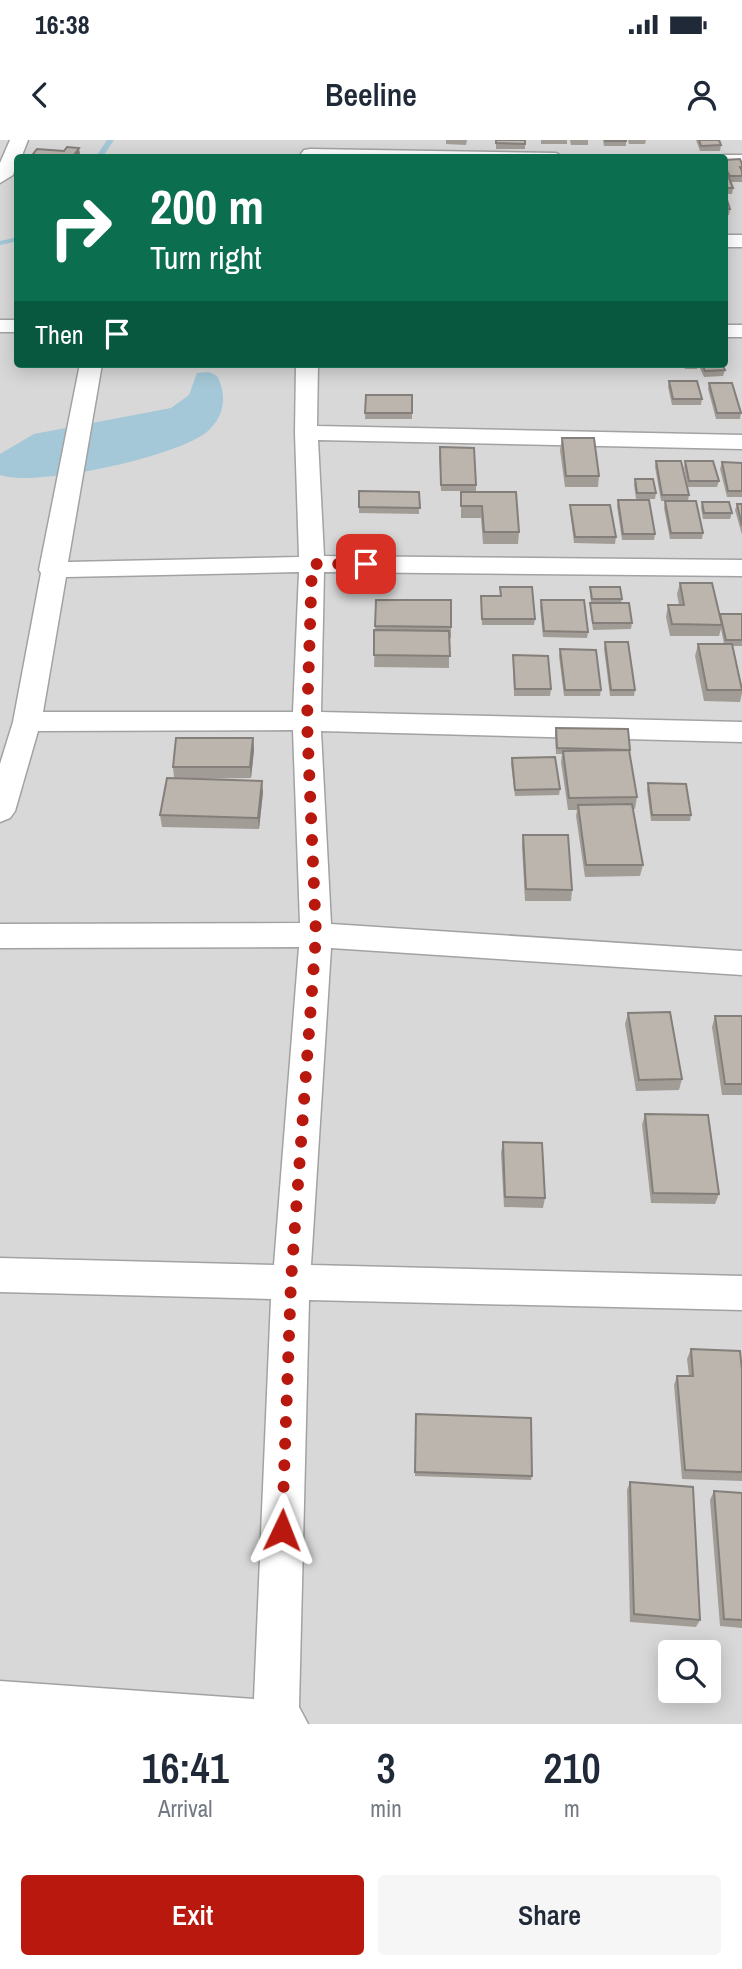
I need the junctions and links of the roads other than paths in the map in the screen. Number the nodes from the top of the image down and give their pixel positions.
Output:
1 (11, 148) edge
2 (311, 151) edge
3 (416, 154) edge
4 (0, 177) edge
5 (90, 368) edge
6 (307, 368) edge
7 (306, 433) junction
8 (742, 442) edge
9 (312, 564) junction
10 (742, 568) edge
11 (52, 570) junction
12 (307, 721) junction
13 (27, 722) junction
14 (742, 732) edge
15 (0, 811) edge
16 (316, 935) junction
17 (0, 936) edge
18 (742, 963) edge
19 (0, 1275) edge
20 (291, 1281) junction
21 (742, 1293) edge
22 (0, 1703) edge
23 (276, 1724) edge
24 (285, 1724) edge

1 - 4 street
2 - 3 street
5 - 11 street
6 - 7 street
7 - 8 street
7 - 9 street
9 - 10 street
9 - 11 street
9 - 12 street
11 - 13 street
12 - 13 street
12 - 14 street
12 - 16 street
13 - 15 street
16 - 17 street
16 - 18 street
16 - 20 street
19 - 20 street
20 - 21 street
20 - 23 street
22 - 23 street
23 - 24 street

